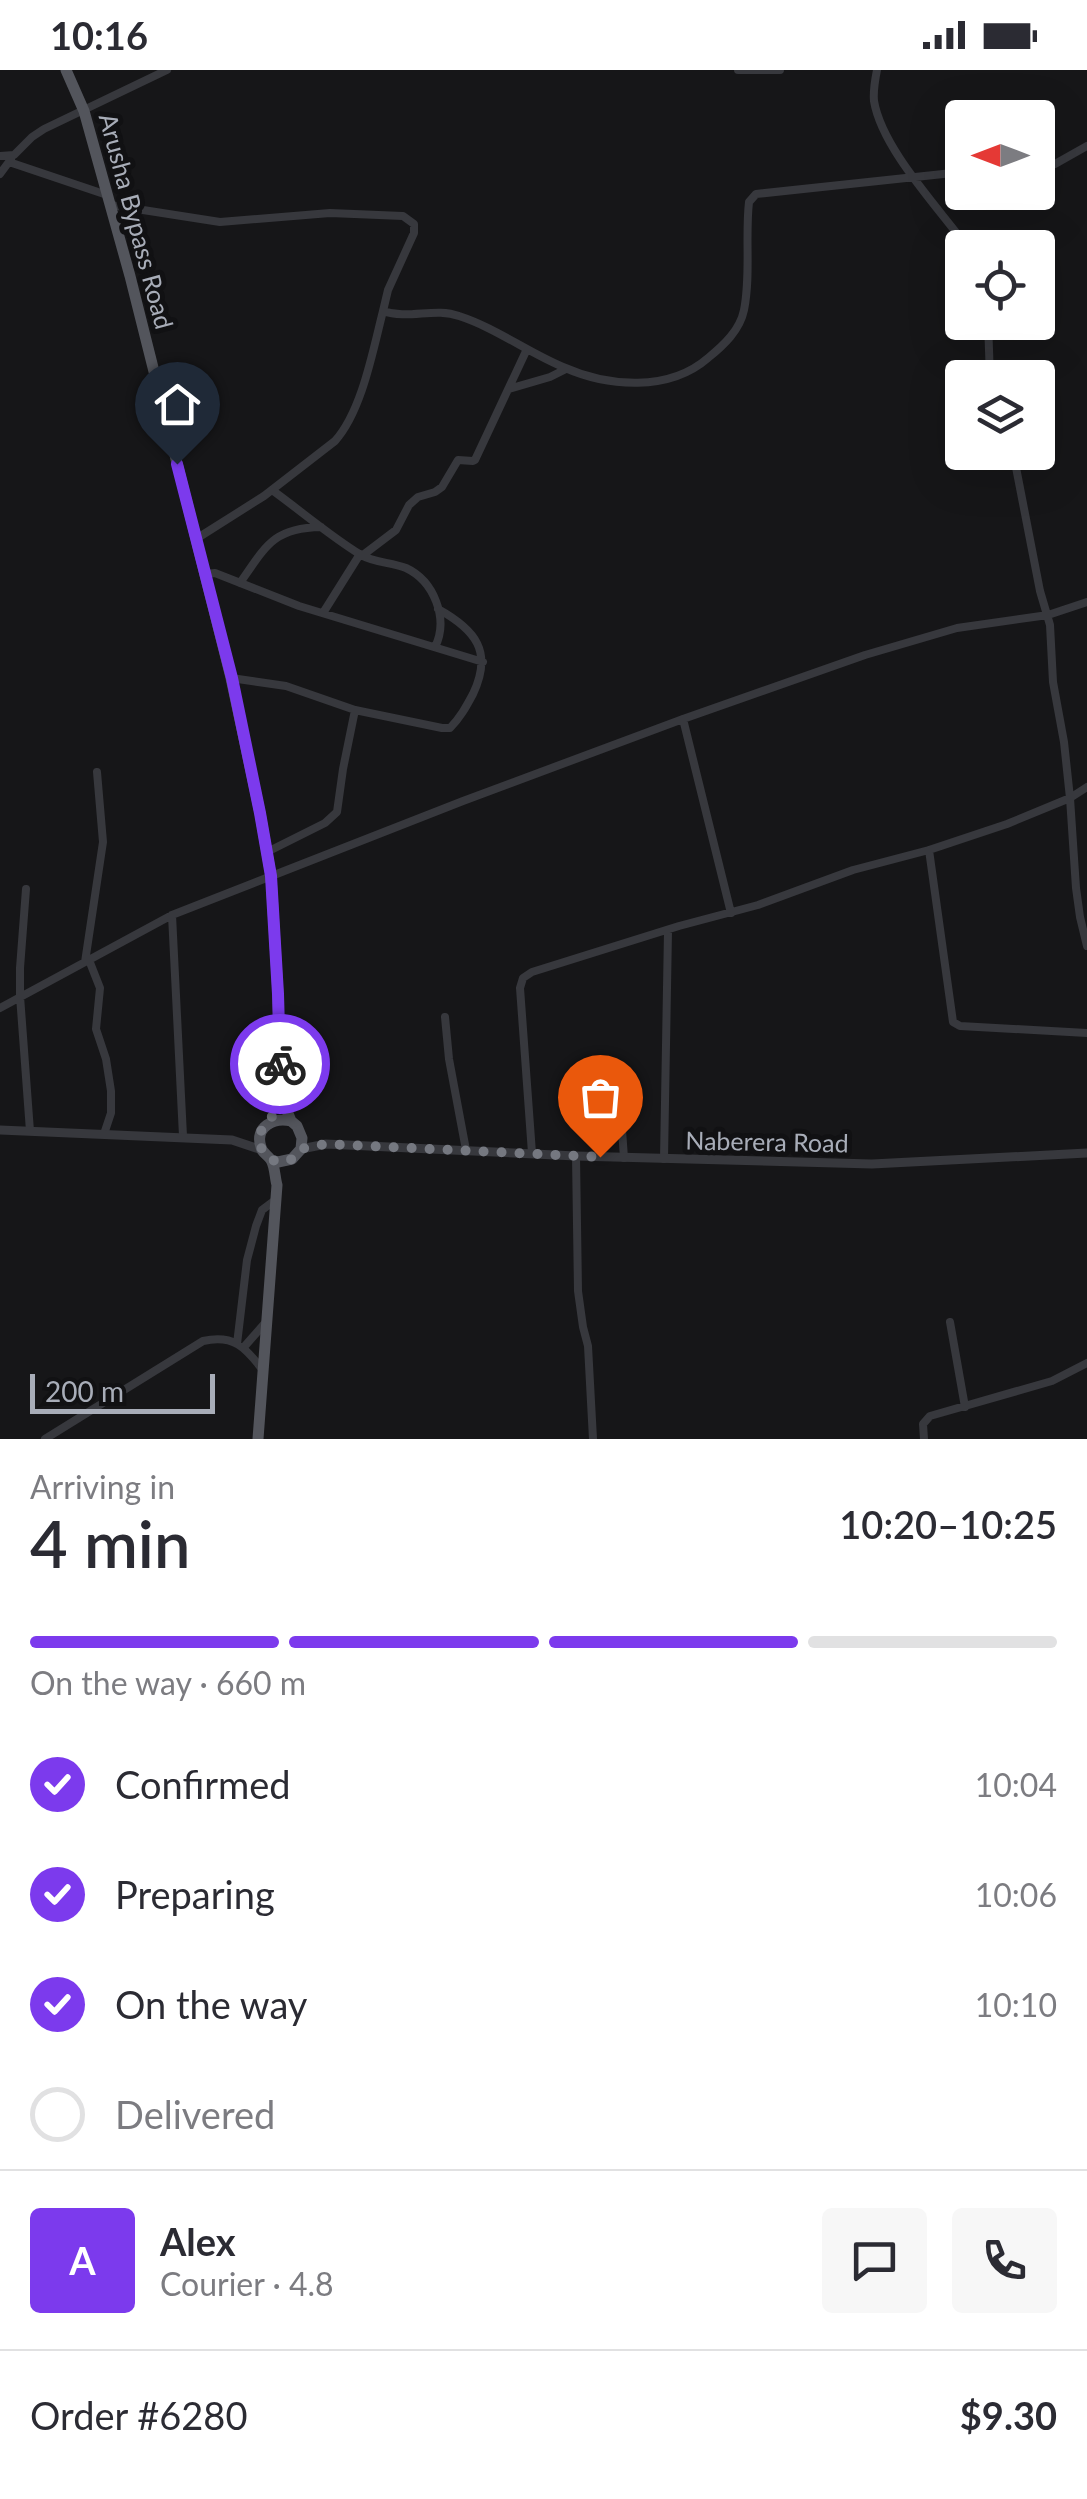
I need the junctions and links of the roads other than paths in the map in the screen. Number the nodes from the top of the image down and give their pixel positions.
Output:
1 (66, 70) edge
2 (167, 70) edge
3 (738, 70) edge
4 (780, 70) edge
5 (877, 70) edge
6 (84, 111) junction
7 (1087, 146) edge
8 (0, 156) edge
9 (12, 159) junction
10 (1055, 164) edge
11 (0, 174) edge
12 (945, 174) edge
13 (914, 177) junction
14 (108, 200) junction
15 (954, 230) edge
16 (384, 311) junction
17 (527, 349) junction
18 (566, 369) junction
19 (508, 389) junction
20 (1016, 470) edge
21 (272, 490) junction
22 (322, 526) junction
23 (196, 538) junction
24 (361, 555) junction
25 (205, 574) junction
26 (240, 582) junction
27 (1087, 602) edge
28 (438, 608) junction
29 (323, 613) junction
30 (1048, 615) junction
31 (434, 647) junction
32 (483, 662) junction
33 (232, 678) junction
34 (355, 710) junction
35 (684, 719) junction
36 (98, 772) dead end
37 (1087, 787) edge
38 (1070, 798) junction
39 (928, 850) junction
40 (266, 852) junction
41 (271, 876) junction
42 (26, 889) dead end
43 (731, 912) junction
44 (172, 915) junction
45 (668, 931) junction
46 (1087, 946) edge
47 (87, 961) junction
48 (20, 996) junction
49 (0, 1008) edge
50 (445, 1016) dead end
51 (1087, 1034) edge
52 (618, 1073) dead end
53 (280, 1093) junction
54 (291, 1121) junction
55 (266, 1126) junction
56 (0, 1130) edge
57 (30, 1130) junction
58 (301, 1132) junction
59 (104, 1134) junction
60 (182, 1136) junction
61 (232, 1140) junction
62 (326, 1144) junction
63 (466, 1150) junction
64 (532, 1153) junction
65 (1087, 1153) edge
66 (296, 1154) junction
67 (266, 1155) junction
68 (576, 1156) junction
69 (624, 1158) junction
70 (664, 1159) junction
71 (277, 1186) junction
72 (274, 1201) junction
73 (266, 1322) junction
74 (950, 1322) dead end
75 (240, 1345) junction
76 (1087, 1363) edge
77 (262, 1369) junction
78 (965, 1407) junction
79 (45, 1439) edge
80 (258, 1439) edge
81 (593, 1439) edge
82 (924, 1439) edge

1 - 6 main road, Arusha Bypass Road
2 - 6 street
3 - 4 street
5 - 13 street
6 - 9 street
6 - 14 main road, Arusha Bypass Road
7 - 10 street
8 - 9 street
9 - 11 street
9 - 14 street
12 - 13 street
13 - 15 street
13 - 18 street
14 - 16 street
14 - 23 main road, Arusha Bypass Road
16 - 17 street
16 - 21 street
17 - 18 street
17 - 19 street
18 - 19 street
19 - 24 street
20 - 30 street
21 - 22 street
21 - 23 street
22 - 24 street
22 - 26 street
23 - 25 main road, Arusha Bypass Road
24 - 28 street
24 - 29 street
25 - 26 street
25 - 33 main road, Arusha Bypass Road
26 - 29 street
27 - 30 street
28 - 31 street
28 - 32 street
29 - 31 street
30 - 35 street
30 - 38 street
31 - 32 street
32 - 34 street
33 - 34 street
33 - 40 main road, Arusha Bypass Road
34 - 40 street
35 - 41 street
35 - 43 street
36 - 47 street
37 - 38 street
38 - 39 street
38 - 46 street
39 - 43 street
39 - 51 street
40 - 41 main road, Arusha Bypass Road
41 - 44 street
41 - 53 main road, Arusha Bypass Road
42 - 48 street
43 - 45 street
44 - 47 street
44 - 60 street
45 - 64 street
45 - 70 street
47 - 48 street
47 - 59 street
48 - 49 street
48 - 57 street
50 - 63 street
52 - 69 street
53 - 54 main road, Arusha Bypass Road
53 - 55 main road, Arusha Bypass Road
54 - 55 main road
54 - 58 main road, Arusha Bypass Road
55 - 61 street
55 - 67 main road, Arusha Bypass Road
56 - 57 street
57 - 59 street
58 - 62 street, Naberera Road
58 - 66 main road, Arusha Bypass Road
59 - 60 street
60 - 61 street
61 - 67 street
62 - 63 street, Naberera Road
62 - 66 street, Naberera Road
63 - 64 street, Naberera Road
64 - 68 street, Naberera Road
65 - 70 street, Naberera Road
66 - 67 main road
66 - 71 main road, Arusha Bypass Road
67 - 71 main road, Arusha Bypass Road
68 - 69 street, Naberera Road
68 - 81 street
69 - 70 street, Naberera Road
71 - 72 main road, Arusha Bypass Road
72 - 73 main road, Arusha Bypass Road
72 - 75 street
73 - 75 street
73 - 77 main road, Arusha Bypass Road
74 - 78 street
75 - 77 street
75 - 79 street
76 - 78 street
77 - 80 main road, Arusha Bypass Road
78 - 82 street

